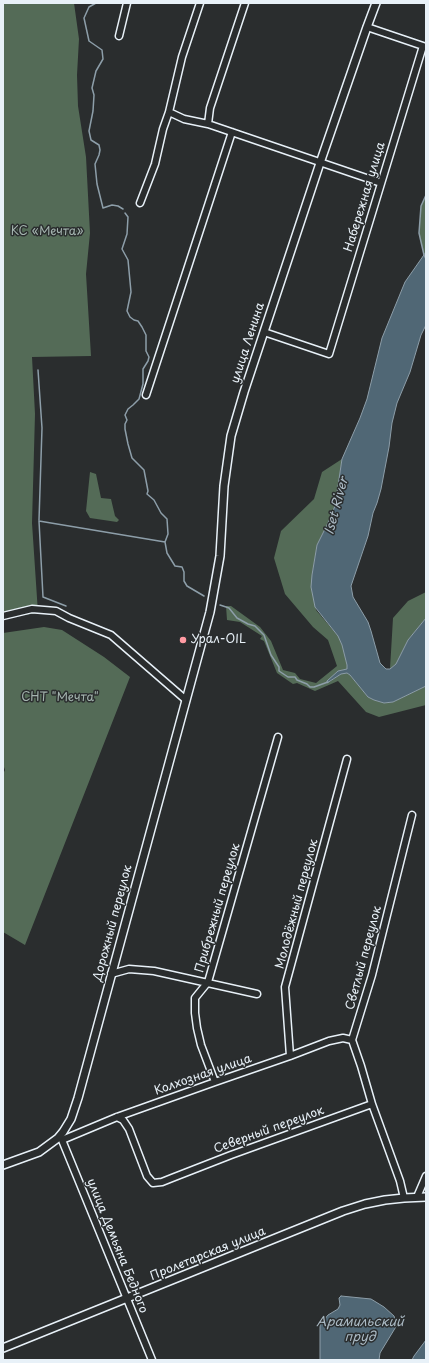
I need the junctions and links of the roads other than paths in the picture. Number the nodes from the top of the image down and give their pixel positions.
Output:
1 (127, 3) edge
2 (200, 3) edge
3 (245, 3) edge
4 (376, 3) edge
5 (367, 27) junction
6 (119, 36) dead end
7 (424, 47) edge
8 (170, 112) junction
9 (208, 124) junction
10 (232, 132) junction
11 (320, 163) junction
12 (381, 183) junction
13 (140, 203) dead end
14 (264, 332) junction
15 (146, 395) dead end
16 (3, 616) edge
17 (186, 700) junction
18 (278, 736) dead end
19 (347, 759) dead end
20 (412, 815) dead end
21 (111, 974) junction
22 (208, 982) junction
23 (257, 994) dead end
24 (352, 1040) junction
25 (290, 1056) junction
26 (215, 1082) junction
27 (372, 1104) junction
28 (117, 1117) junction
29 (60, 1139) junction
30 (3, 1165) edge
31 (426, 1176) edge
32 (417, 1197) junction
33 (404, 1198) junction
34 (426, 1198) edge
35 (127, 1299) junction
36 (3, 1348) edge
37 (152, 1360) edge

1 - 6 street
2 - 8 street
3 - 9 street
4 - 5 main road, улица Ленина
5 - 7 street
5 - 11 main road, улица Ленина
7 - 12 street, Набережная улица
8 - 9 street
8 - 13 street
9 - 10 street
10 - 11 street
10 - 15 street
11 - 12 street
11 - 14 main road, улица Ленина
12 - 14 street, Набережная улица
14 - 17 main road, улица Ленина
16 - 17 street
17 - 21 main road, Дорожный переулок
18 - 22 street, Прибрежный переулок
19 - 25 street, Молодёжный переулок
20 - 24 street, Светлый переулок
21 - 22 street
21 - 29 main road, Дорожный переулок
22 - 23 street
22 - 26 street, Прибрежный переулок
24 - 25 street, Колхозная улица
24 - 27 street
25 - 26 street, Колхозная улица
26 - 28 street, Колхозная улица
27 - 28 street, Северный переулок
27 - 33 street
28 - 29 street, Колхозная улица
29 - 30 main road, Дорожный переулок
29 - 35 street, улица Демьяна Бедного
31 - 32 street
32 - 33 main road, Пролетарская улица
32 - 34 main road, Пролетарская улица
33 - 35 main road, Пролетарская улица
35 - 36 main road, Пролетарская улица
35 - 37 street, улица Демьяна Бедного

